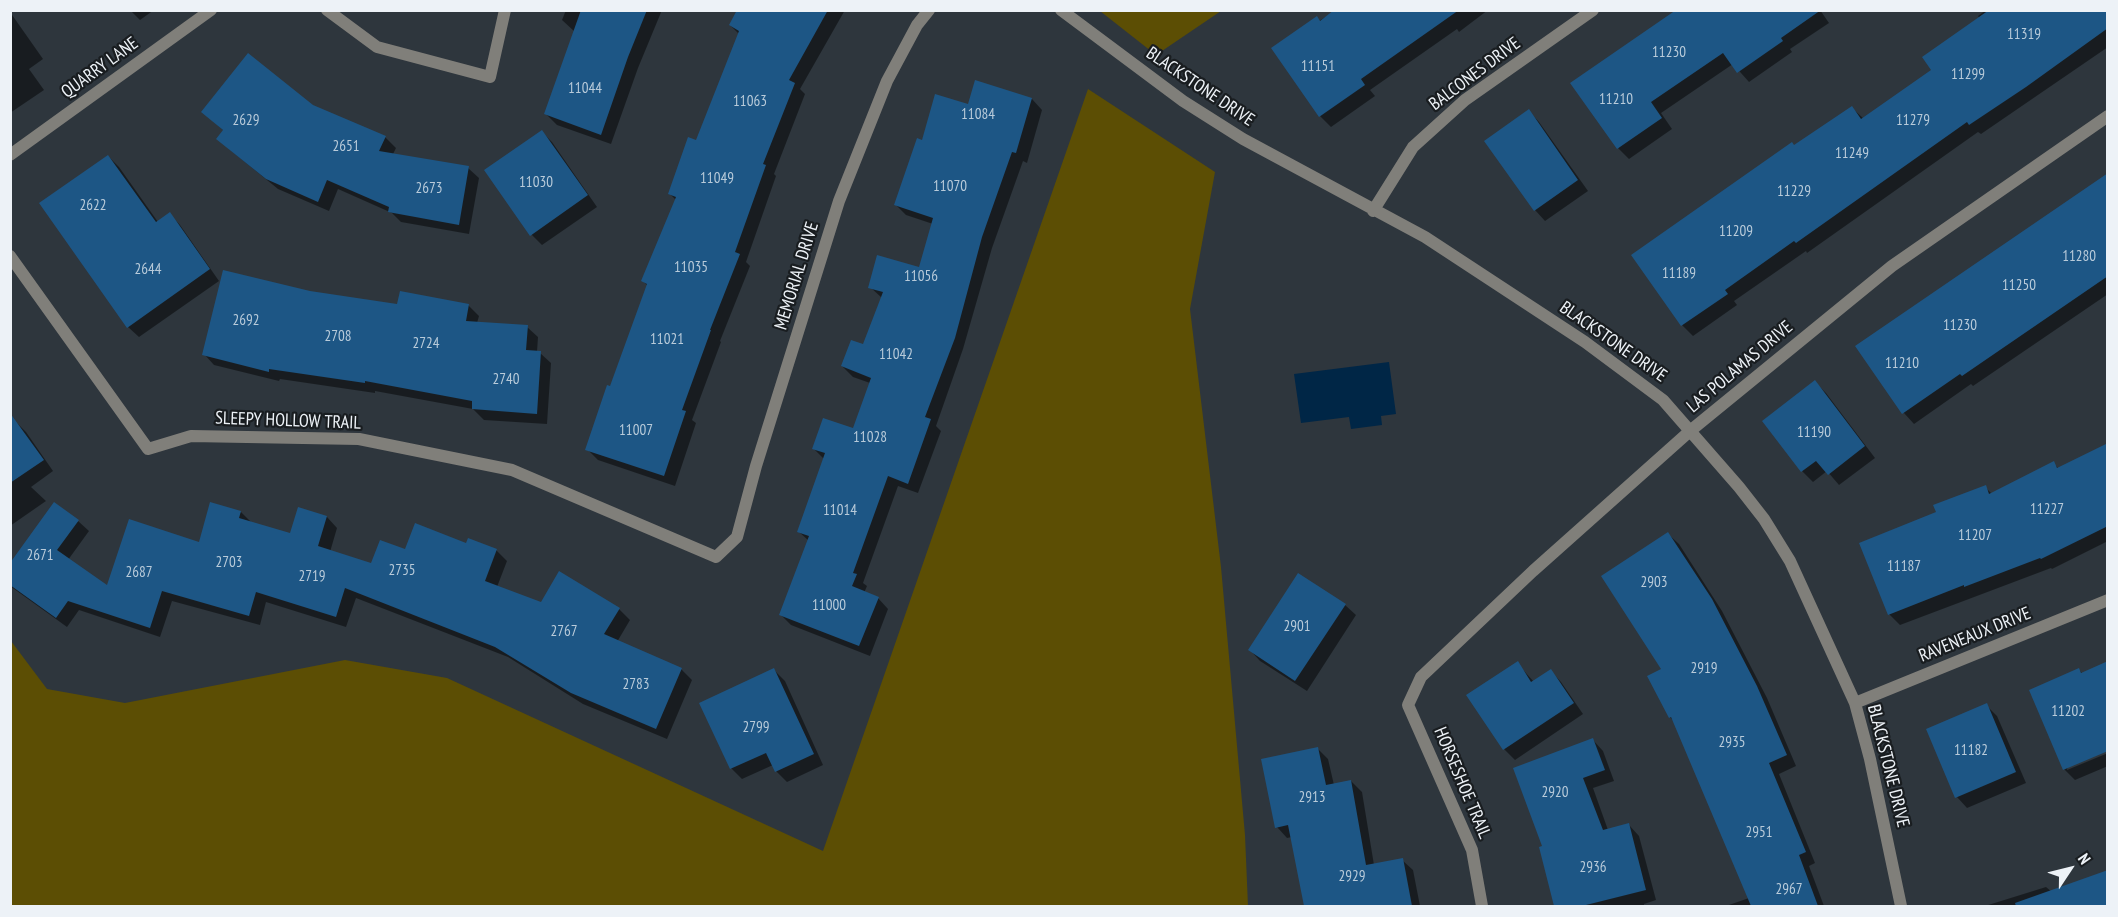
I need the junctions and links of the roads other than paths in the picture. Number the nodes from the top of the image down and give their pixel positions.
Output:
1 (211, 10) edge
2 (327, 10) edge
3 (505, 10) edge
4 (929, 10) edge
5 (1061, 10) edge
6 (1593, 10) edge
7 (2108, 116) edge
8 (10, 155) edge
9 (1373, 211) junction
10 (10, 256) edge
11 (1690, 431) junction
12 (716, 557) joint
13 (2108, 600) edge
14 (1421, 677) joint
15 (1855, 703) junction
16 (1482, 906) edge
17 (1901, 906) edge

1 - 8 street, QUARRY LANE
2 - 3 street
4 - 12 street, MEMORIAL DRIVE
5 - 9 street, BLACKSTONE DRIVE
6 - 9 street, BALCONES DRIVE
7 - 11 street, LAS POLAMAS DRIVE
9 - 11 street, BLACKSTONE DRIVE
10 - 12 street, SLEEPY HOLLOW TRAIL
11 - 14 street, LAS POLAMAS DRIVE
11 - 15 street, BLACKSTONE DRIVE
13 - 15 street, RAVENEAUX DRIVE
14 - 16 street, HORSESHOE TRAIL
15 - 17 street, BLACKSTONE DRIVE

